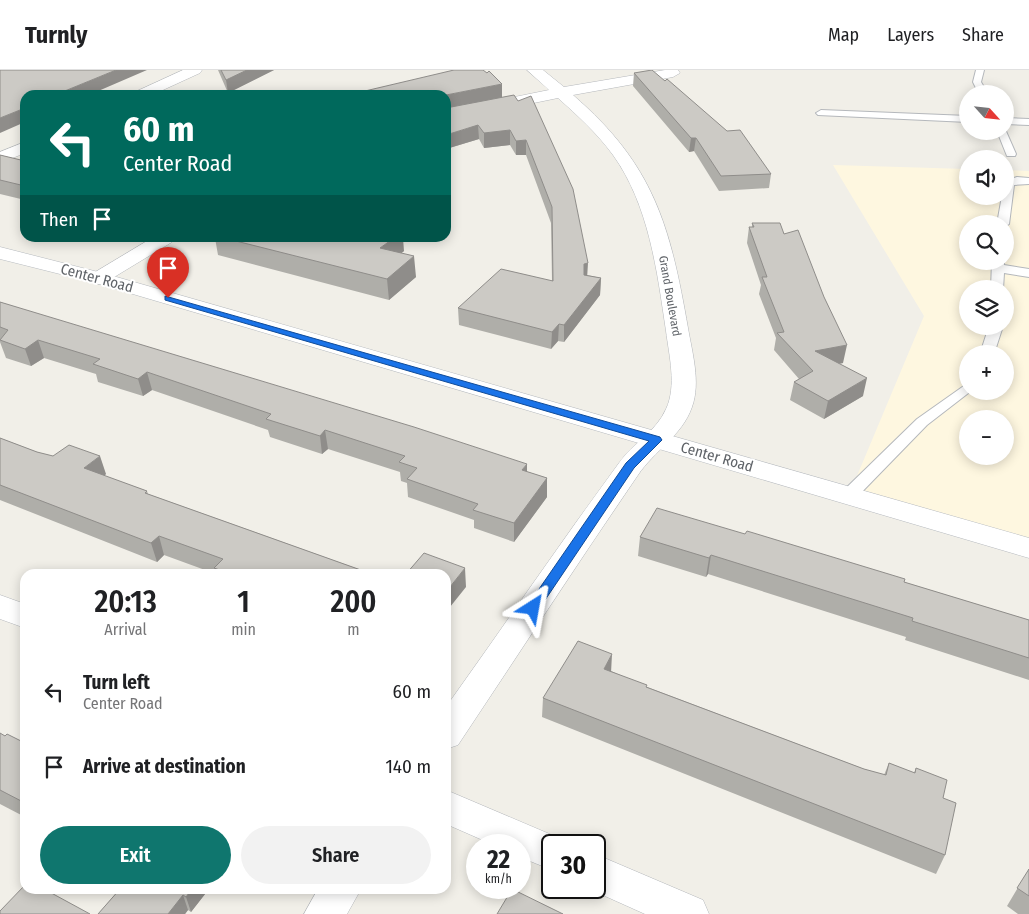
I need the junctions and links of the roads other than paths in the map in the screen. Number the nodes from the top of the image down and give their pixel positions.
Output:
1 (195, 70) edge
2 (534, 70) edge
3 (980, 70) edge
4 (673, 73) dead end
5 (979, 85) edge
6 (151, 90) edge
7 (558, 92) junction
8 (822, 113) dead end
9 (451, 115) edge
10 (959, 119) edge
11 (1014, 121) edge
12 (1029, 122) edge
13 (20, 149) edge
14 (0, 158) edge
15 (1029, 181) edge
16 (1004, 215) edge
17 (158, 242) edge
18 (0, 253) edge
19 (1014, 269) edge
20 (1029, 273) edge
21 (99, 278) junction
22 (959, 394) edge
23 (656, 440) junction
24 (849, 495) junction
25 (1029, 548) edge
26 (0, 606) edge
27 (20, 616) edge
28 (451, 728) edge
29 (451, 808) edge
30 (541, 848) edge
31 (606, 877) edge
32 (338, 894) edge
33 (324, 914) edge
34 (689, 914) edge

1 - 6 street
2 - 7 street, Grand Boulevard
3 - 5 lane
4 - 7 street
7 - 9 street
7 - 23 street, Grand Boulevard
8 - 10 lane
11 - 12 lane
13 - 14 street
15 - 16 lane
17 - 21 street
18 - 21 street, Center Road
19 - 20 lane
21 - 23 street, Center Road
22 - 24 lane
23 - 24 street, Center Road
23 - 28 street, Grand Boulevard
24 - 25 street, Center Road
26 - 27 street
29 - 30 street
31 - 34 street
32 - 33 street

